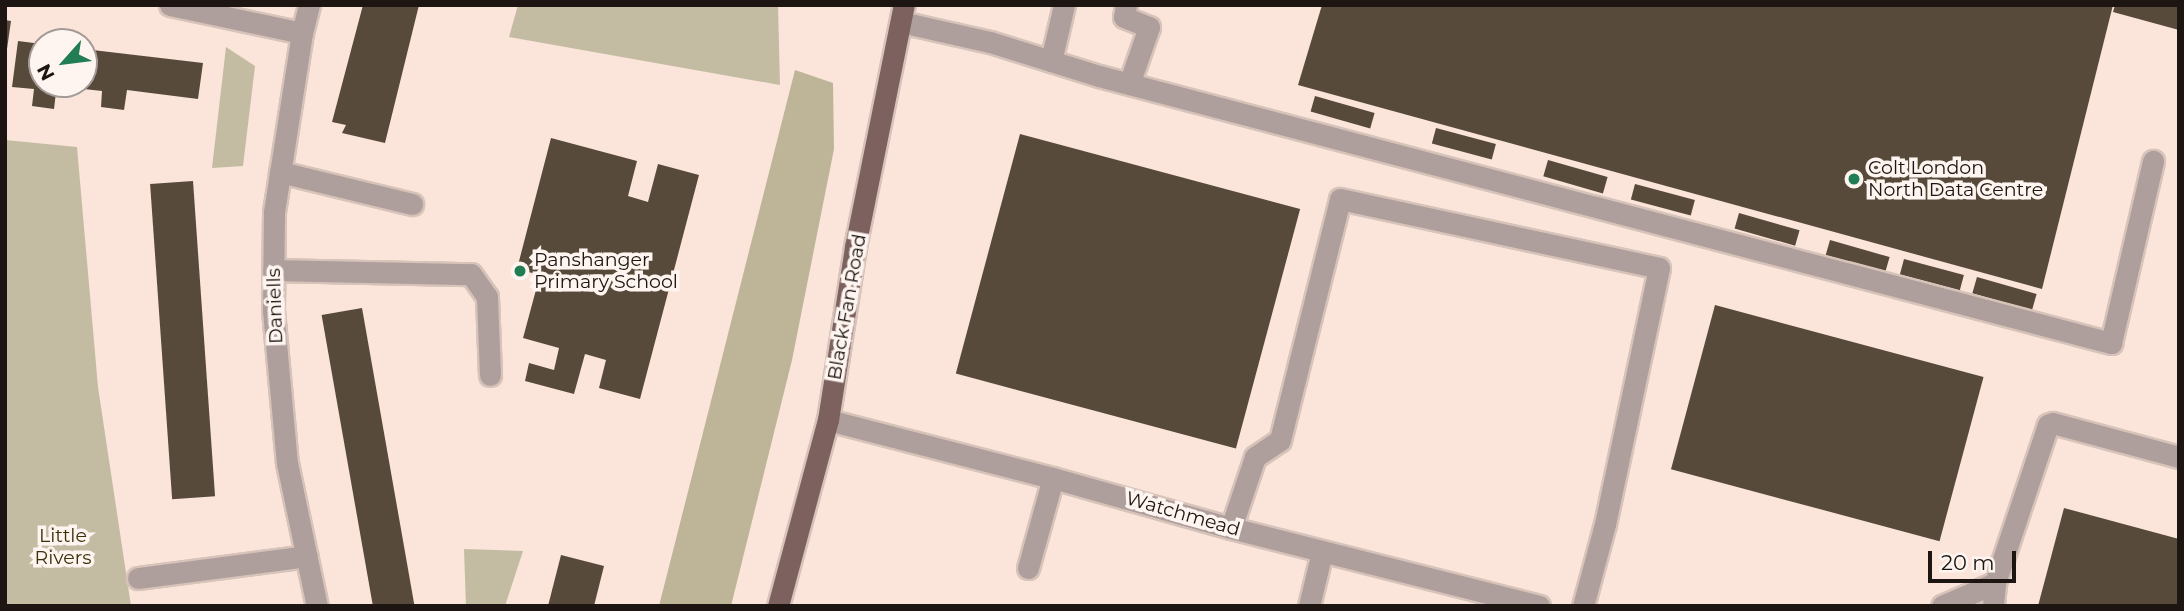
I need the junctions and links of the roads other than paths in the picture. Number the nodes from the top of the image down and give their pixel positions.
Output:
1 (170, 5) edge
2 (309, 5) edge
3 (1064, 5) edge
4 (1126, 5) edge
5 (902, 14) edge
6 (302, 33) junction
7 (1051, 61) junction
8 (1129, 84) junction
9 (2153, 161) dead end
10 (280, 172) junction
11 (412, 204) dead end
12 (273, 270) junction
13 (490, 375) dead end
14 (828, 420) junction
15 (2179, 457) edge
16 (1054, 478) junction
17 (1231, 528) junction
18 (1322, 552) junction
19 (307, 556) junction
20 (1028, 568) dead end
21 (138, 578) dead end
22 (1995, 583) junction
23 (317, 606) edge
24 (778, 606) edge
25 (1309, 606) edge
26 (1539, 606) edge
27 (1583, 606) edge
28 (1942, 606) edge
29 (1993, 606) edge

1 - 6 street
2 - 6 street, Daniells
3 - 7 street
4 - 8 street
5 - 7 street
5 - 14 main road, Black Fan Road
6 - 10 street, Daniells
7 - 8 street
8 - 9 street
10 - 11 street
10 - 12 street, Daniells
12 - 13 street
12 - 19 street, Daniells
14 - 16 street, Watchmead
14 - 24 main road, Black Fan Road
15 - 22 street
16 - 17 street, Watchmead
16 - 20 street
17 - 18 street, Watchmead
17 - 27 street
18 - 25 street
18 - 26 street, Watchmead
19 - 21 street
19 - 23 street, Daniells
22 - 28 street
22 - 29 street

